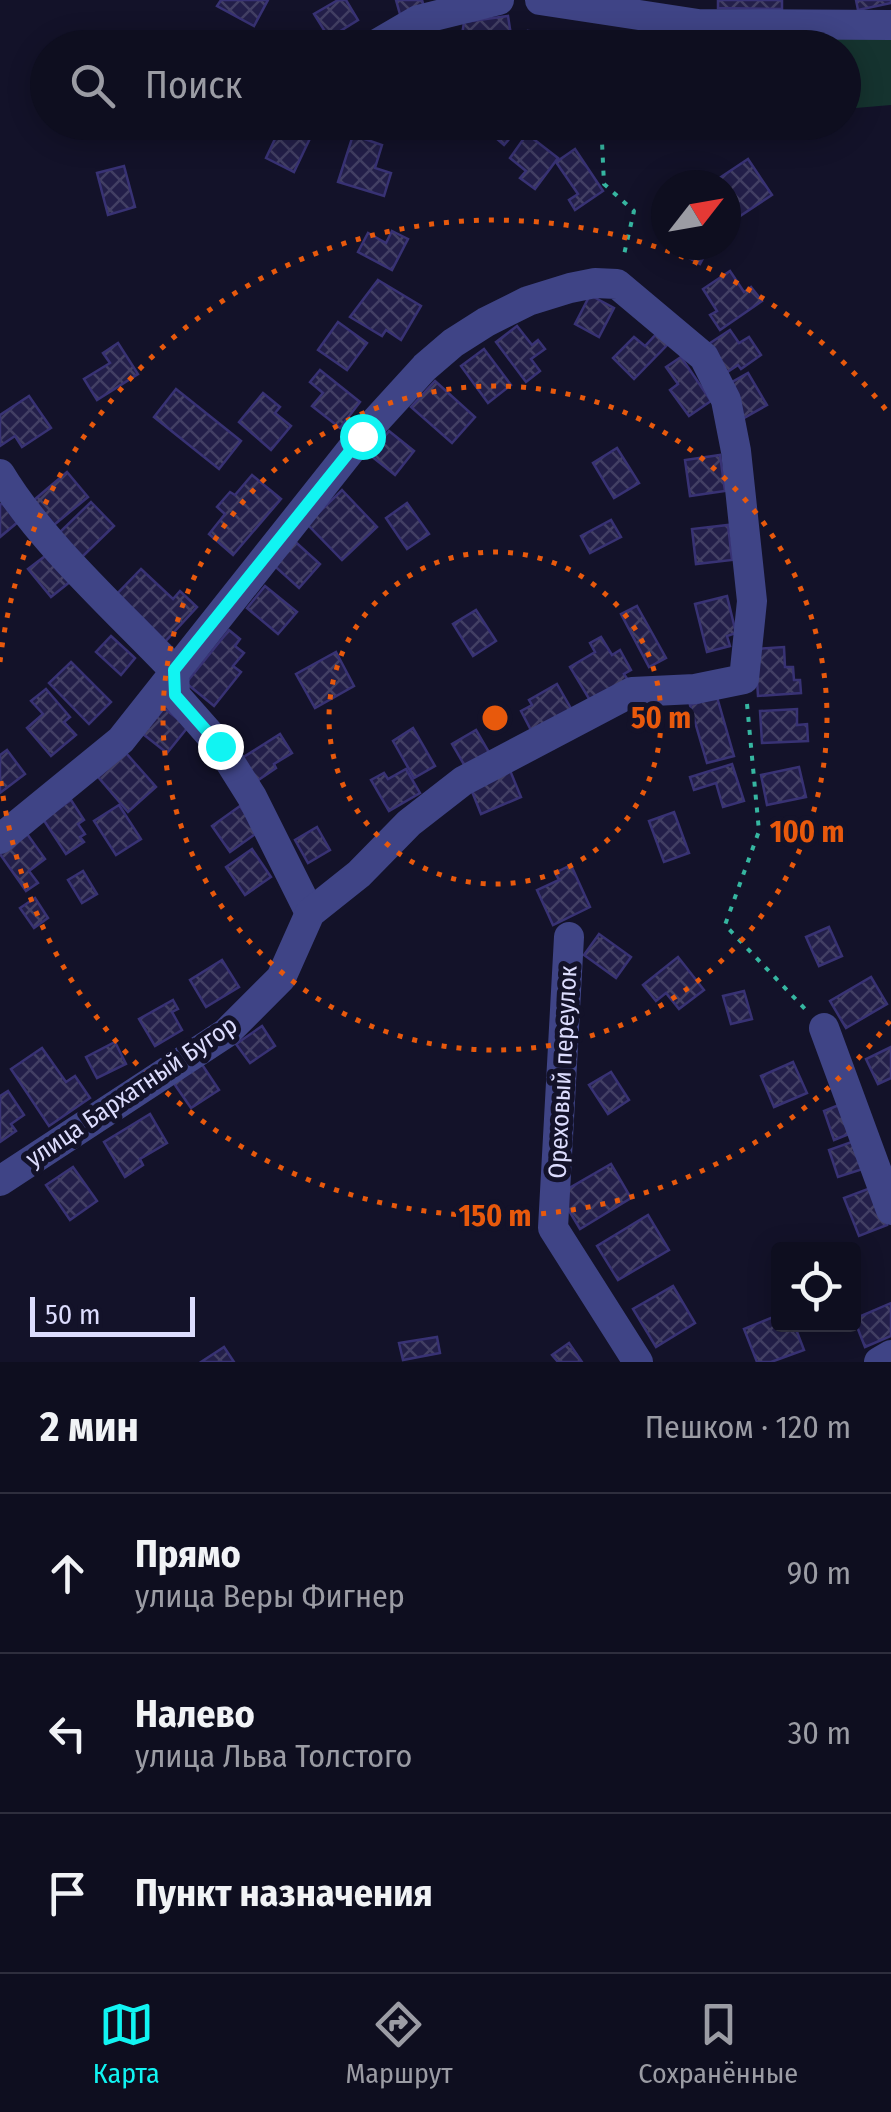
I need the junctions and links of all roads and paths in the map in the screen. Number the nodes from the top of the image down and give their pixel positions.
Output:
1 (498, 0) edge
2 (540, 0) edge
3 (698, 24) junction
4 (891, 25) edge
5 (401, 30) edge
6 (693, 30) edge
7 (603, 140) edge
8 (617, 284) junction
9 (0, 474) edge
10 (174, 670) junction
11 (744, 679) junction
12 (0, 838) edge
13 (310, 912) junction
14 (569, 937) dead end
15 (824, 1028) joint
16 (5, 1177) edge
17 (891, 1210) edge
18 (891, 1355) edge
19 (638, 1362) edge
20 (879, 1362) edge

1 - 5 street
2 - 3 street
3 - 4 street
3 - 6 street
7 - 8 path
8 - 10 street
8 - 11 street
9 - 10 street
10 - 12 street
10 - 13 street
11 - 13 street, улица Бархатный Бугор
11 - 15 path
13 - 16 street, улица Бархатный Бугор
14 - 19 street, Ореховый переулок
15 - 17 street
18 - 20 street

